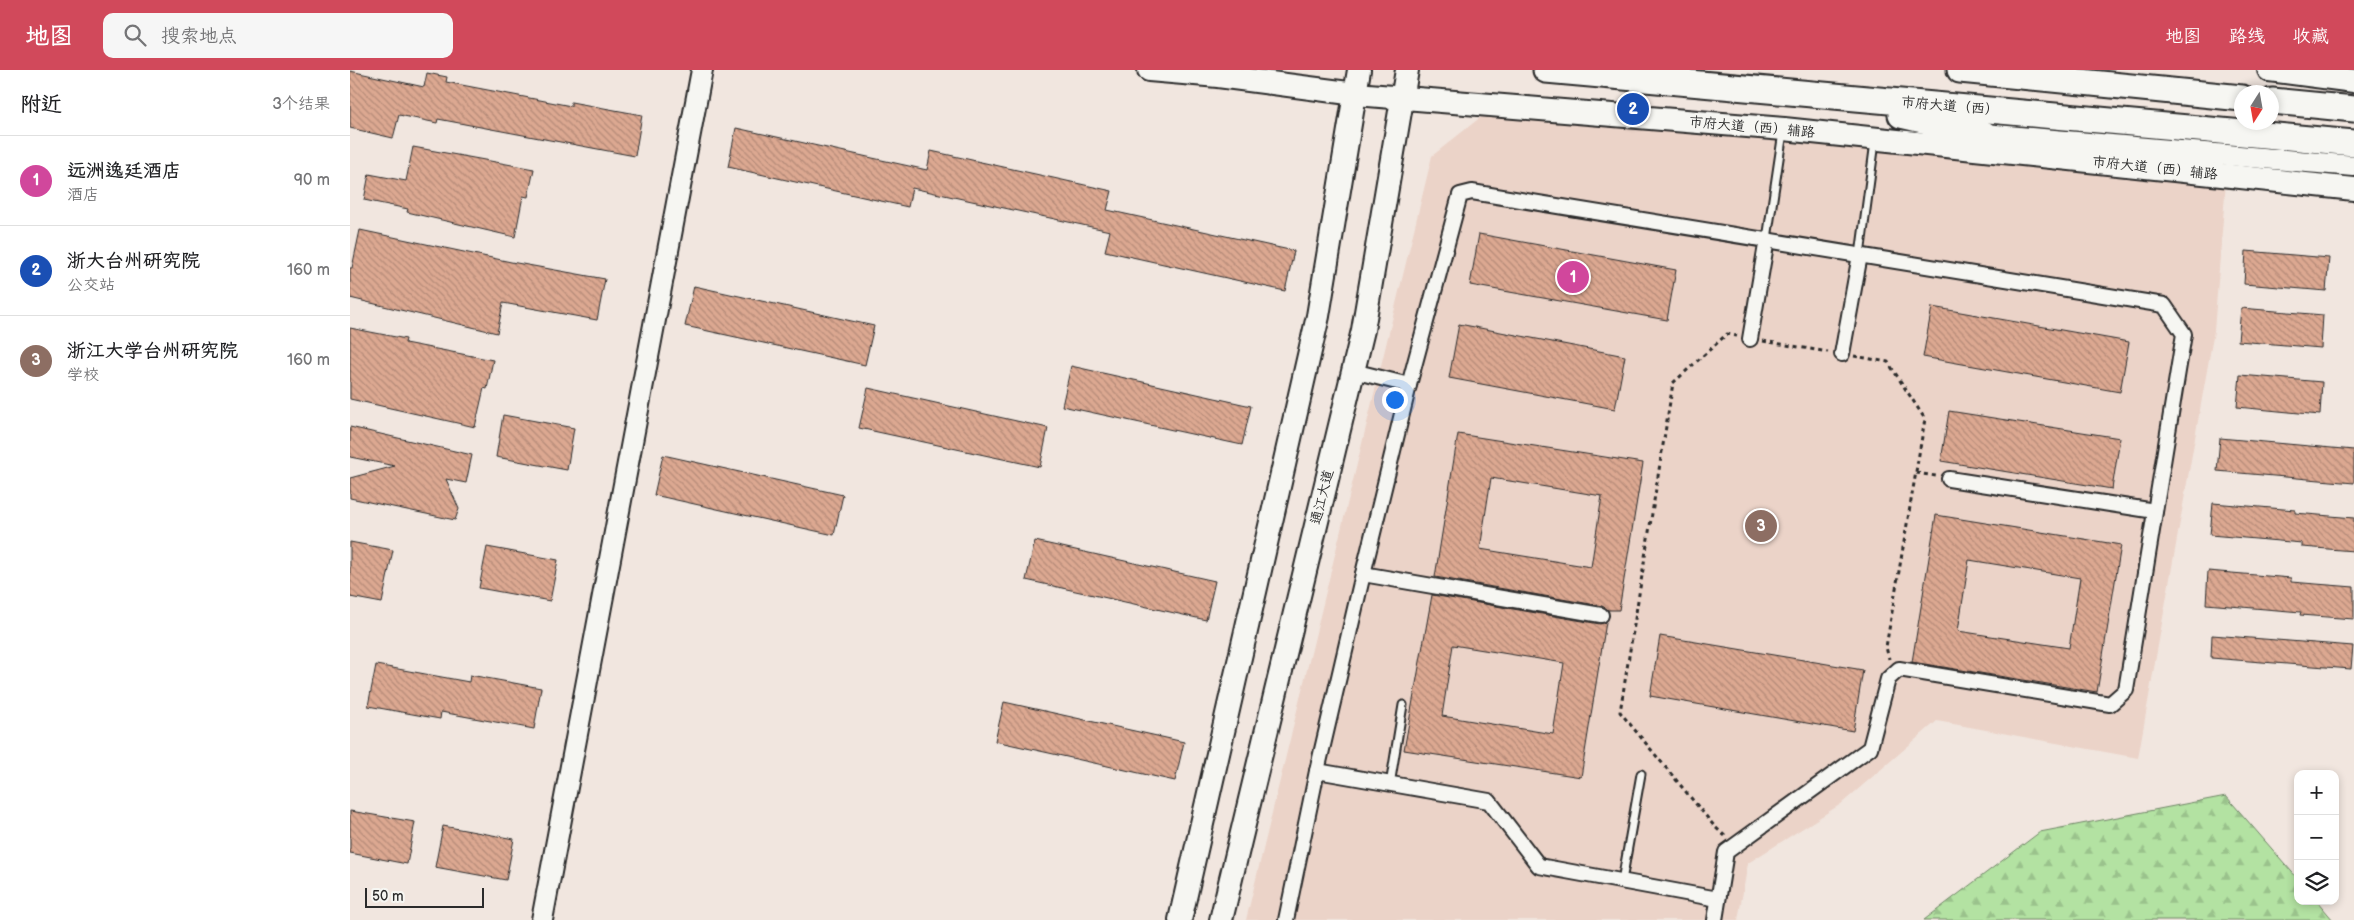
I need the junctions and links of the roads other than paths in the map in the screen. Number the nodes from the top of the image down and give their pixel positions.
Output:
1 (702, 70) edge
2 (1149, 70) edge
3 (1360, 70) edge
4 (1407, 70) edge
5 (1546, 70) edge
6 (1960, 70) edge
7 (2030, 70) edge
8 (2269, 70) edge
9 (1224, 73) edge
10 (2354, 82) edge
11 (2103, 84) junction
12 (1803, 93) junction
13 (1356, 94) junction
14 (1403, 97) junction
15 (2234, 97) edge
16 (2279, 102) edge
17 (2354, 109) edge
18 (1784, 129) junction
19 (1984, 134) junction
20 (1879, 140) junction
21 (2354, 143) edge
22 (2354, 166) edge
23 (2354, 189) edge
24 (1767, 239) junction
25 (1860, 255) junction
26 (1750, 338) road end
27 (1842, 354) road end
28 (1353, 371) junction
29 (1409, 386) junction
30 (1949, 479) road end
31 (2155, 511) junction
32 (1363, 574) junction
33 (1601, 615) dead end
34 (1404, 705) dead end
35 (1317, 771) junction
36 (1641, 774) dead end
37 (1390, 785) junction
38 (1622, 881) junction
39 (1718, 899) junction
40 (542, 920) edge
41 (1180, 920) edge
42 (1221, 920) edge
43 (1286, 920) edge
44 (1715, 920) edge

1 - 40 street
2 - 9 main road, 市府大道（西）辅路
3 - 13 main road
4 - 14 main road, 通江大道
5 - 12 highway, 市府大道（西）
6 - 11 highway
7 - 11 highway
8 - 10 main road
9 - 13 main road, 市府大道（西）辅路
11 - 15 highway
12 - 19 highway
12 - 21 highway, 市府大道（西）
13 - 14 main road, 市府大道（西）辅路
13 - 41 main road
14 - 18 main road, 市府大道（西）辅路
14 - 28 main road, 通江大道
16 - 17 highway
18 - 20 main road, 市府大道（西）辅路
18 - 24 lane
19 - 20 main road
19 - 22 street
20 - 23 main road, 市府大道（西）辅路
20 - 25 lane
24 - 25 street
24 - 26 street
24 - 29 street
25 - 27 street
25 - 31 street
28 - 29 street
28 - 42 main road, 通江大道
29 - 32 street
30 - 31 street
31 - 39 street
32 - 33 street
32 - 35 street
34 - 37 lane
35 - 37 street
35 - 43 street
36 - 38 lane
37 - 38 street
38 - 39 street
39 - 44 street

